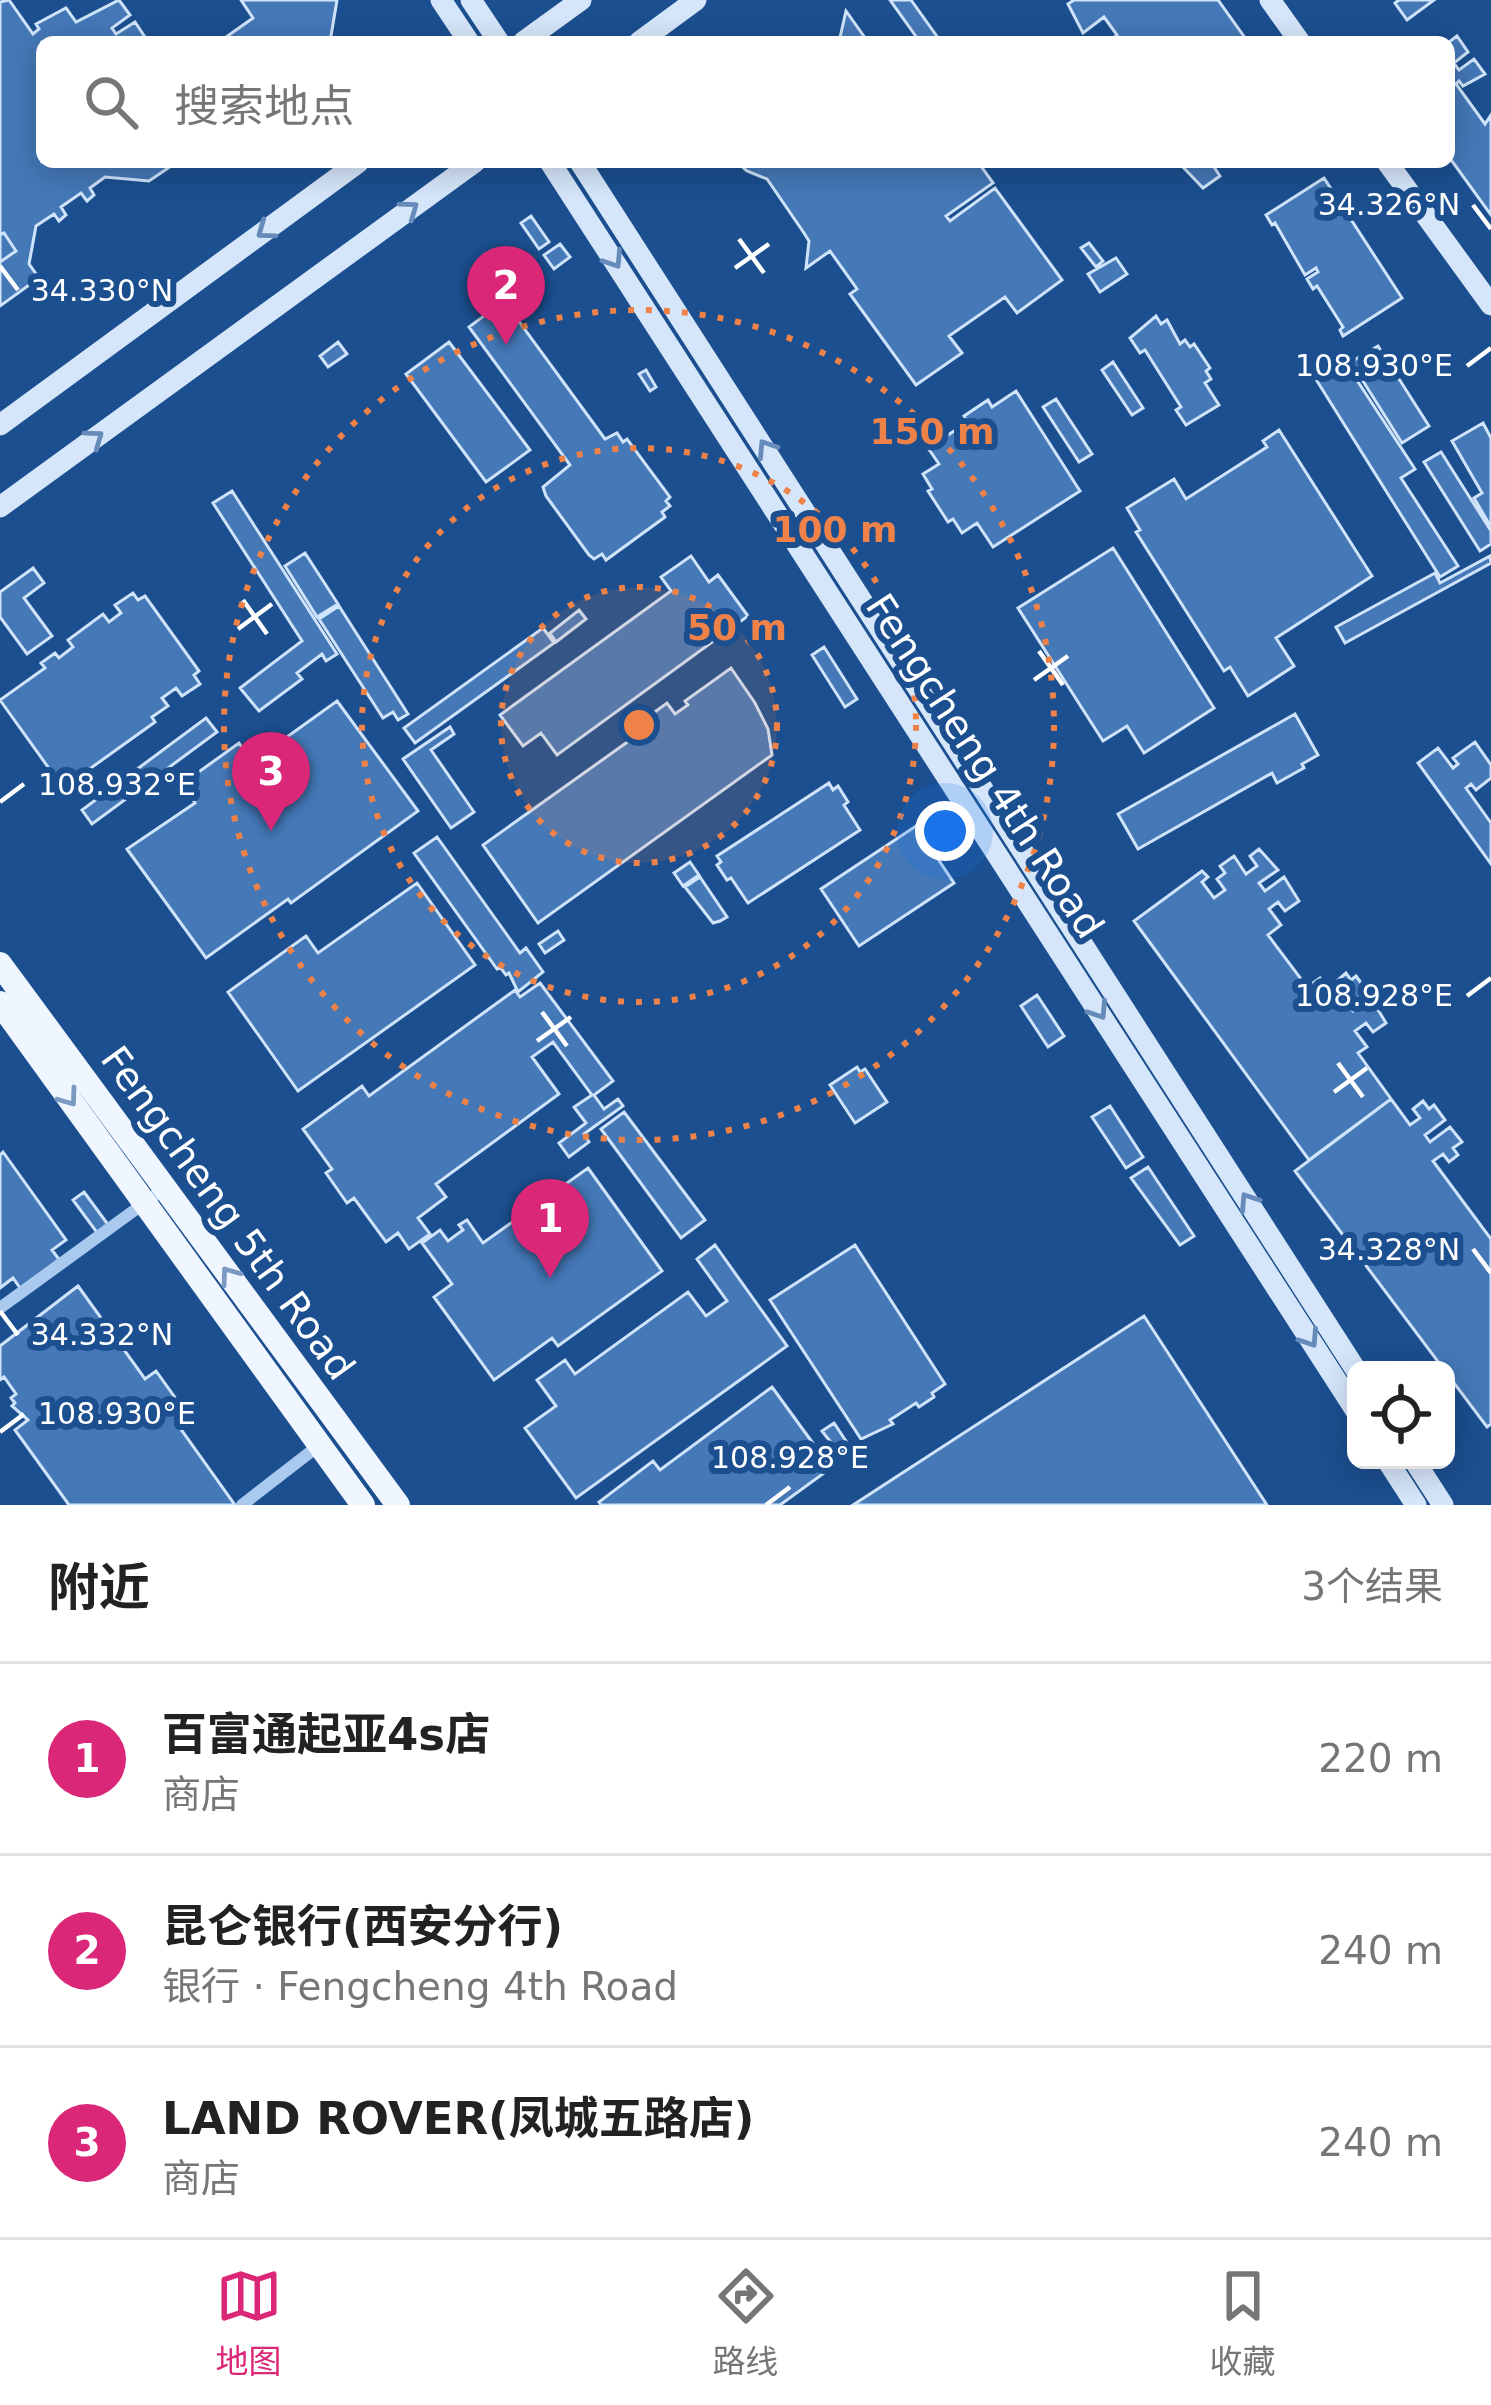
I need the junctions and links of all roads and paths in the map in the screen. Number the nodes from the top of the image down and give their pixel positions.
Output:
1 (441, 0) edge
2 (471, 0) edge
3 (581, 0) edge
4 (696, 0) edge
5 (1270, 0) edge
6 (466, 36) edge
7 (495, 36) edge
8 (532, 36) edge
9 (647, 36) edge
10 (1296, 36) edge
11 (351, 168) edge
12 (467, 168) edge
13 (554, 168) edge
14 (584, 168) edge
15 (1391, 168) edge
16 (1491, 305) edge
17 (0, 425) edge
18 (0, 507) edge
19 (0, 964) edge
20 (0, 1003) edge
21 (155, 1196) junction
22 (0, 1308) edge
23 (1351, 1361) edge
24 (1347, 1397) edge
25 (341, 1427) junction
26 (319, 1445) junction
27 (1393, 1469) edge
28 (1420, 1469) edge
29 (242, 1505) edge
30 (363, 1505) edge
31 (398, 1505) edge
32 (1416, 1505) edge
33 (1443, 1505) edge

1 - 6 street
2 - 7 street
3 - 8 street
4 - 9 street
5 - 10 street
11 -> 17 street
18 -> 12 street
13 -> 24 street, Fengcheng 4th Road
23 -> 14 street, Fengcheng 4th Road
15 - 16 street
19 - 21 main road, Fengcheng 5th Road
20 -> 21 main road, Fengcheng 5th Road
21 - 22 street
25 -> 21 main road, Fengcheng 5th Road
21 - 26 main road, Fengcheng 5th Road
25 - 26 street
25 - 31 main road, Fengcheng 5th Road
26 - 29 street
26 - 30 main road, Fengcheng 5th Road
27 - 32 street
28 - 33 street

